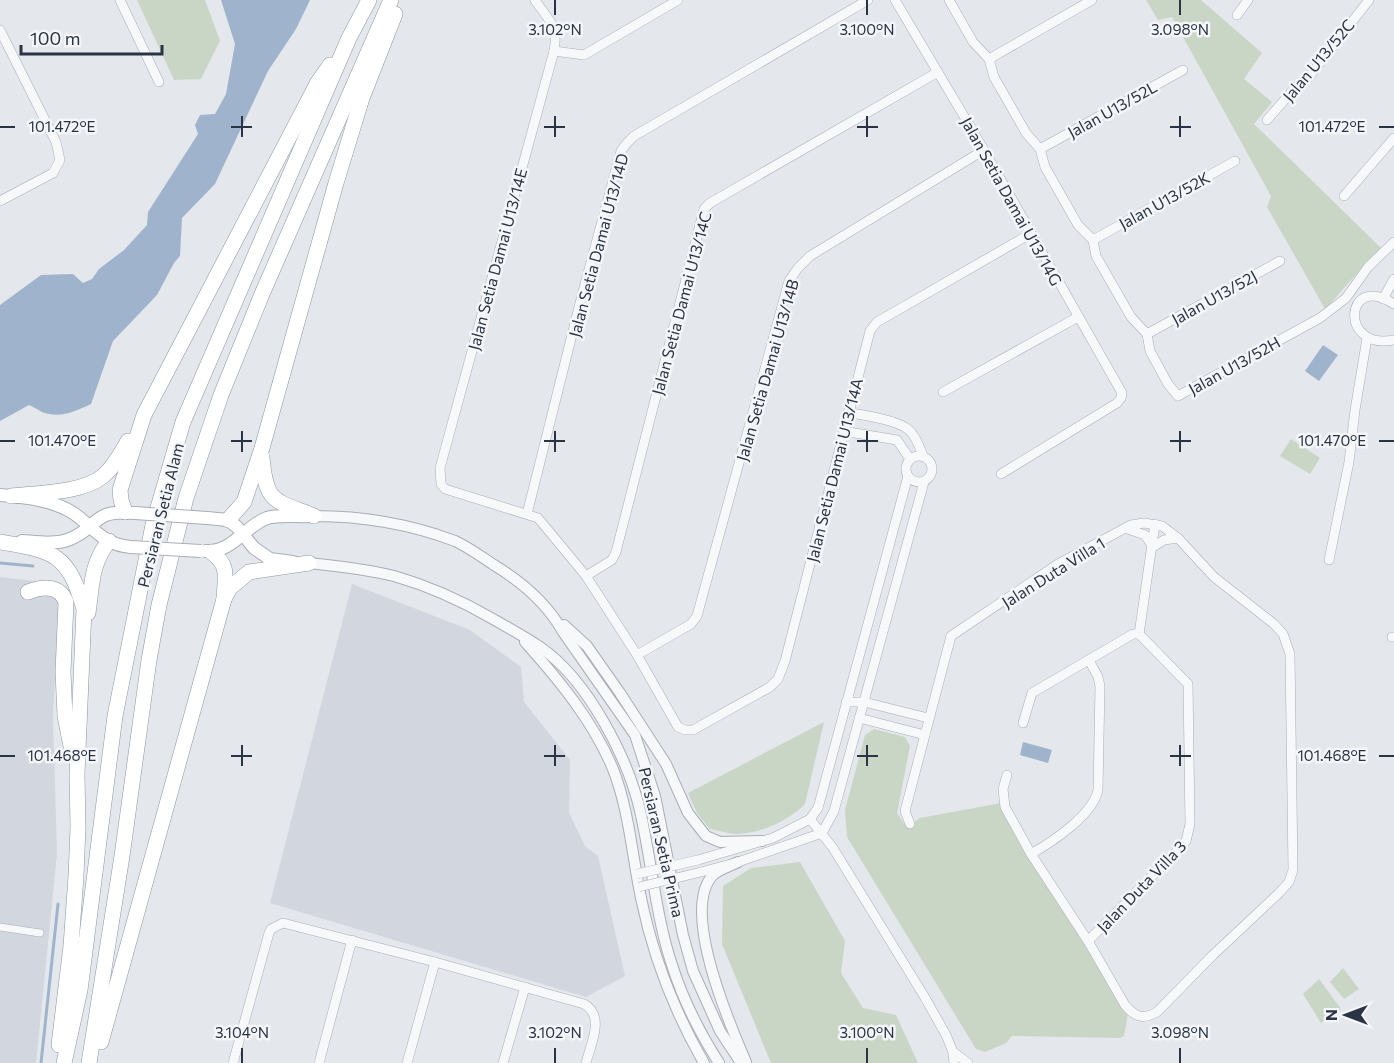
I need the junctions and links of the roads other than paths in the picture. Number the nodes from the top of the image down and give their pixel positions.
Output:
1 (120, 0) edge
2 (369, 0) edge
3 (391, 0) edge
4 (400, 0) edge
5 (535, 0) edge
6 (678, 0) edge
7 (868, 0) edge
8 (895, 0) edge
9 (949, 0) edge
10 (1092, 0) edge
11 (1248, 0) edge
12 (1370, 0) edge
13 (1237, 15) dead end
14 (0, 30) edge
15 (349, 39) junction
16 (554, 51) junction
17 (989, 59) junction
18 (1184, 70) dead end
19 (938, 72) junction
20 (159, 82) dead end
21 (1267, 120) dead end
22 (1394, 138) edge
23 (1040, 149) junction
24 (984, 150) junction
25 (1235, 161) dead end
26 (1344, 196) dead end
27 (0, 201) edge
28 (1030, 234) junction
29 (1093, 240) junction
30 (1394, 242) edge
31 (1280, 261) dead end
32 (1394, 279) edge
33 (1346, 298) junction
34 (1383, 299) junction
35 (1394, 304) edge
36 (1355, 306) junction
37 (1078, 317) junction
38 (1147, 333) junction
39 (1367, 338) junction
40 (1393, 343) edge
41 (943, 392) dead end
42 (848, 412) junction
43 (144, 415) junction
44 (843, 431) junction
45 (262, 448) junction
46 (923, 456) junction
47 (910, 459) junction
48 (1000, 474) dead end
49 (908, 476) junction
50 (924, 482) junction
51 (6, 496) edge
52 (130, 513) junction
53 (527, 514) junction
54 (314, 516) junction
55 (896, 518) junction
56 (228, 520) junction
57 (912, 524) junction
58 (1155, 524) junction
59 (88, 527) junction
60 (1125, 528) junction
61 (243, 534) junction
62 (1178, 538) junction
63 (0, 541) edge
64 (109, 542) junction
65 (1153, 547) junction
66 (206, 552) junction
67 (1329, 560) dead end
68 (309, 563) junction
69 (586, 576) junction
70 (28, 592) dead end
71 (224, 599) junction
72 (555, 616) junction
73 (517, 633) junction
74 (1139, 634) junction
75 (84, 652) junction
76 (637, 654) junction
77 (1089, 660) junction
78 (846, 702) junction
79 (864, 702) junction
80 (859, 718) junction
81 (928, 718) junction
82 (1023, 723) dead end
83 (924, 735) junction
84 (77, 774) junction
85 (1007, 775) dead end
86 (810, 819) junction
87 (910, 824) dead end
88 (822, 833) junction
89 (762, 841) junction
90 (1031, 854) junction
91 (738, 862) junction
92 (637, 874) junction
93 (639, 887) junction
94 (0, 927) edge
95 (40, 933) dead end
96 (352, 940) junction
97 (1088, 941) junction
98 (435, 962) junction
99 (525, 987) junction
100 (953, 1052) junction
101 (57, 1063) edge
102 (64, 1063) edge
103 (89, 1063) edge
104 (95, 1063) edge
105 (233, 1063) edge
106 (318, 1063) edge
107 (408, 1063) edge
108 (503, 1063) edge
109 (586, 1063) edge
110 (704, 1063) edge
111 (719, 1063) edge
112 (741, 1063) edge
113 (747, 1063) edge
114 (954, 1063) edge
115 (968, 1063) edge

1 - 20 street
2 - 15 highway, Persiaran Setia Alam
3 - 103 highway, Persiaran Setia Alam
4 - 45 highway
5 - 16 street
6 - 16 street
7 - 53 street, Jalan Setia Damai U13/14D
8 - 19 street, Jalan Setia Damai U13/14G
9 - 17 street, Jalan U13/52H
10 - 17 street
11 - 13 street
12 - 21 street, Jalan U13/52C
14 - 27 street
15 - 43 highway
15 - 102 highway, Persiaran Setia Alam
16 - 53 street, Jalan Setia Damai U13/14E
17 - 23 street, Jalan U13/52H
18 - 23 street, Jalan U13/52L
19 - 24 street, Jalan Setia Damai U13/14G
19 - 69 street, Jalan Setia Damai U13/14C
22 - 26 street
23 - 29 street, Jalan U13/52H
24 - 28 street, Jalan Setia Damai U13/14G
24 - 76 street, Jalan Setia Damai U13/14B
25 - 29 street, Jalan U13/52K
28 - 37 street, Jalan Setia Damai U13/14G
28 - 42 street, Jalan Setia Damai U13/14A
29 - 38 street, Jalan U13/52H
30 - 33 street
31 - 38 street, Jalan U13/52J
32 - 34 street
33 - 36 street
33 - 38 street, Jalan U13/52H
34 - 35 street
34 - 36 street
36 - 39 street
37 - 41 street
37 - 48 street, Jalan Setia Damai U13/14G
39 - 40 street
39 - 67 street
42 - 44 street, Jalan Setia Damai U13/14A
42 - 46 street
43 - 51 highway
43 - 52 highway
44 - 47 street
44 - 76 street, Jalan Setia Damai U13/14A
45 - 54 highway
45 - 56 highway
46 - 47 street
46 - 50 street
47 - 49 street
49 - 50 street
49 - 55 street
50 - 57 street
51 - 59 main road
52 - 56 main road, bridge
52 - 59 main road
53 - 69 street
54 - 61 main road
54 - 72 street, Persiaran Setia Prima
55 - 57 street
55 - 78 street
56 - 61 main road
57 - 79 street
58 - 60 street, Jalan Duta Villa 1
58 - 62 street
58 - 65 street
59 - 63 main road
59 - 64 main road
60 - 65 street
60 - 81 street, Jalan Duta Villa 1
61 - 66 main road
61 - 68 main road
62 - 65 street
62 - 97 street
63 - 75 highway
64 - 66 main road, bridge
64 - 75 highway
65 - 74 street
66 - 71 highway
68 - 71 highway
68 - 73 street, Persiaran Setia Prima
69 - 76 street
70 - 84 highway
71 - 104 highway
72 - 89 street
72 - 112 street, Persiaran Setia Prima
73 - 92 street
73 - 111 street, Persiaran Setia Prima
74 - 77 street
74 - 97 street, Jalan Duta Villa 3
75 - 84 highway
77 - 82 street
77 - 90 street
78 - 79 street
78 - 86 street
79 - 80 street
79 - 81 street
80 - 83 street
80 - 88 street
81 - 83 street, Jalan Duta Villa 1
83 - 87 street, Jalan Duta Villa 1
84 - 101 highway
85 - 90 street
86 - 88 street
86 - 89 street
88 - 91 street
88 - 100 street
89 - 92 street, bridge
90 - 97 street
91 - 93 street, bridge
91 - 113 street
92 - 93 street
93 - 110 street
94 - 95 street
96 - 98 street
96 - 105 street
96 - 106 street
98 - 99 street
98 - 107 street
99 - 108 street
99 - 109 street
100 - 114 street
100 - 115 street

